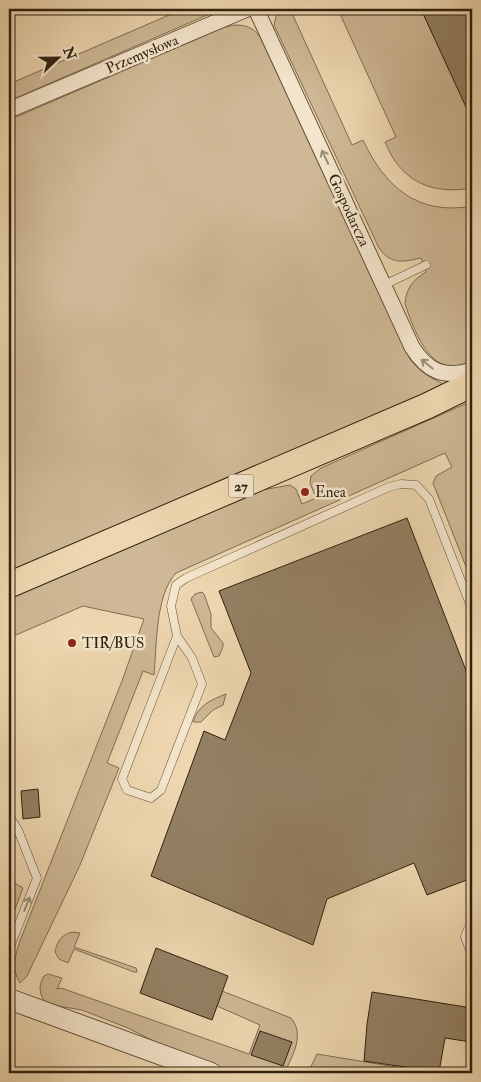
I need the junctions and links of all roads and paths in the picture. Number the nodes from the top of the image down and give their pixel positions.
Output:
1 (247, 9) edge
2 (256, 9) edge
3 (9, 110) edge
4 (426, 265) dead end
5 (384, 285) junction
6 (472, 370) edge
7 (472, 384) edge
8 (9, 585) edge
9 (472, 609) edge
10 (177, 636) junction
11 (9, 816) edge
12 (472, 926) edge
13 (9, 949) edge
14 (472, 955) edge
15 (9, 1000) edge
16 (211, 1073) edge

1 - 3 street, Przemysłowa
5 -> 2 street, Gospodarcza
4 - 5 lane
6 -> 5 street, Gospodarcza
7 - 8 main road, 27
9 - 10 lane
10 - 10 lane
13 -> 11 lane
12 - 14 lane
15 - 16 street

